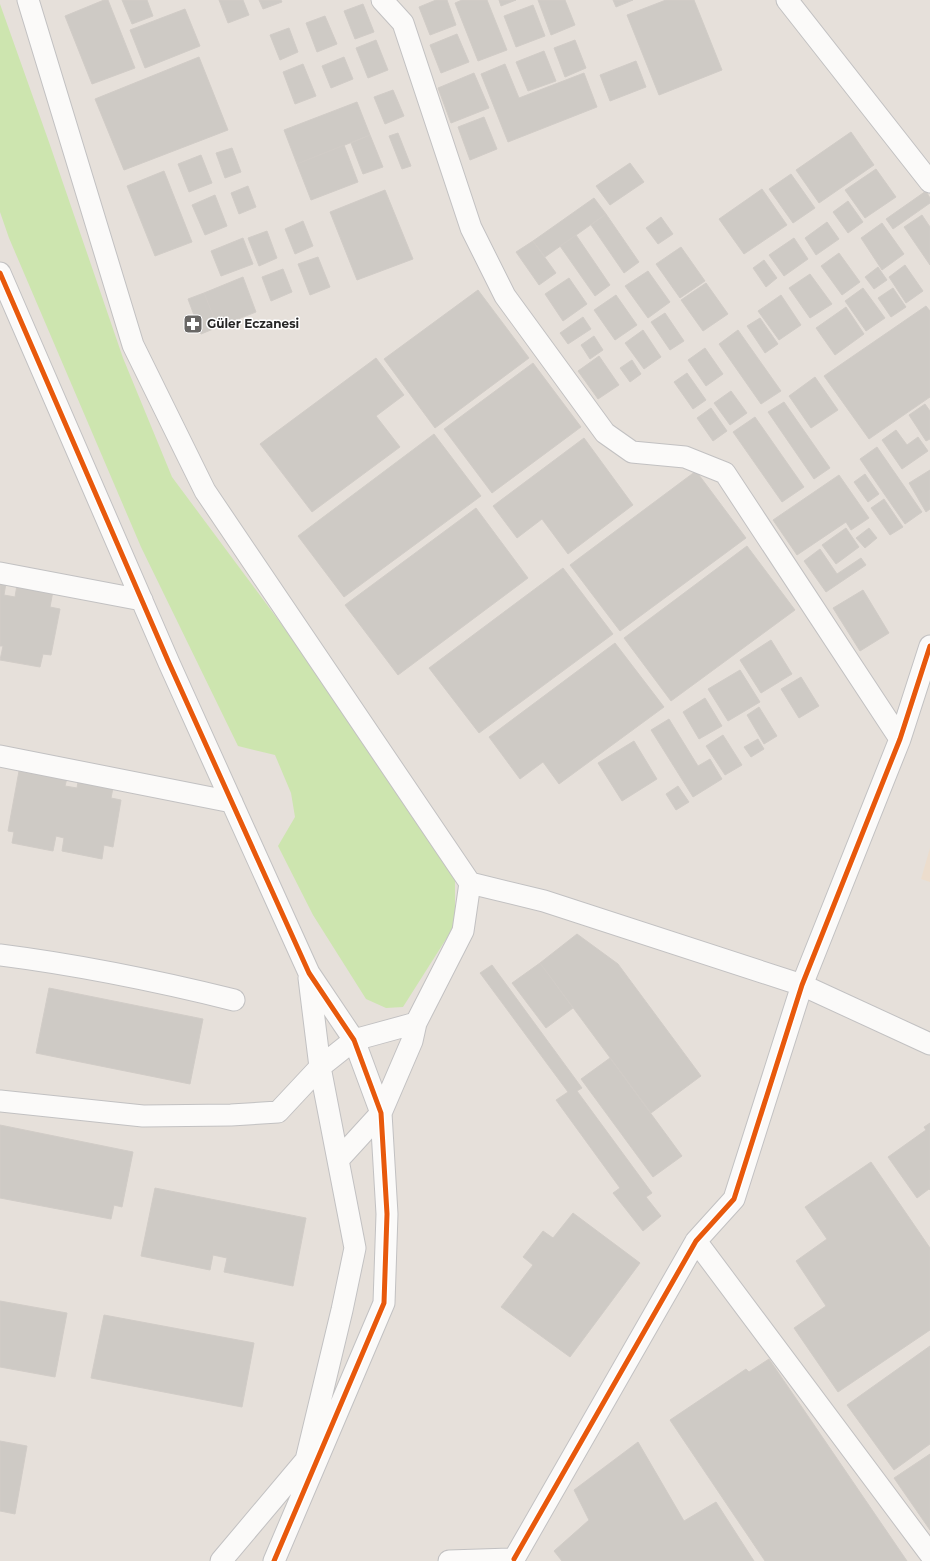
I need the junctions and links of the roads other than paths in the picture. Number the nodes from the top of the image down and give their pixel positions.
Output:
1 (28, 0) edge
2 (382, 0) edge
3 (787, 0) edge
4 (930, 182) edge
5 (0, 273) edge
6 (0, 573) edge
7 (142, 600) junction
8 (930, 646) edge
9 (900, 739) junction
10 (0, 756) edge
11 (232, 802) junction
12 (470, 883) junction
13 (0, 955) edge
14 (308, 973) junction
15 (802, 985) junction
16 (234, 1000) dead end
17 (416, 1023) junction
18 (354, 1040) junction
19 (930, 1044) edge
20 (320, 1067) junction
21 (0, 1101) edge
22 (381, 1113) junction
23 (338, 1158) junction
24 (696, 1241) junction
25 (930, 1554) edge
26 (514, 1560) edge
27 (221, 1561) edge
28 (274, 1561) edge
29 (449, 1561) edge

1 - 12 street
2 - 9 street
3 - 4 street
5 - 7 street
6 - 7 street
7 - 11 street
8 - 9 street
9 - 15 street
10 - 11 street
11 - 14 street
12 - 15 street
12 - 17 street
13 - 16 street
14 - 18 street
14 - 20 street
15 - 19 street
15 - 24 street
17 - 18 street
17 - 22 street
18 - 20 street
18 - 22 street
20 - 21 street
20 - 23 street
22 - 23 street
22 - 28 street
23 - 27 street
24 - 25 street
24 - 26 street
26 - 29 street

